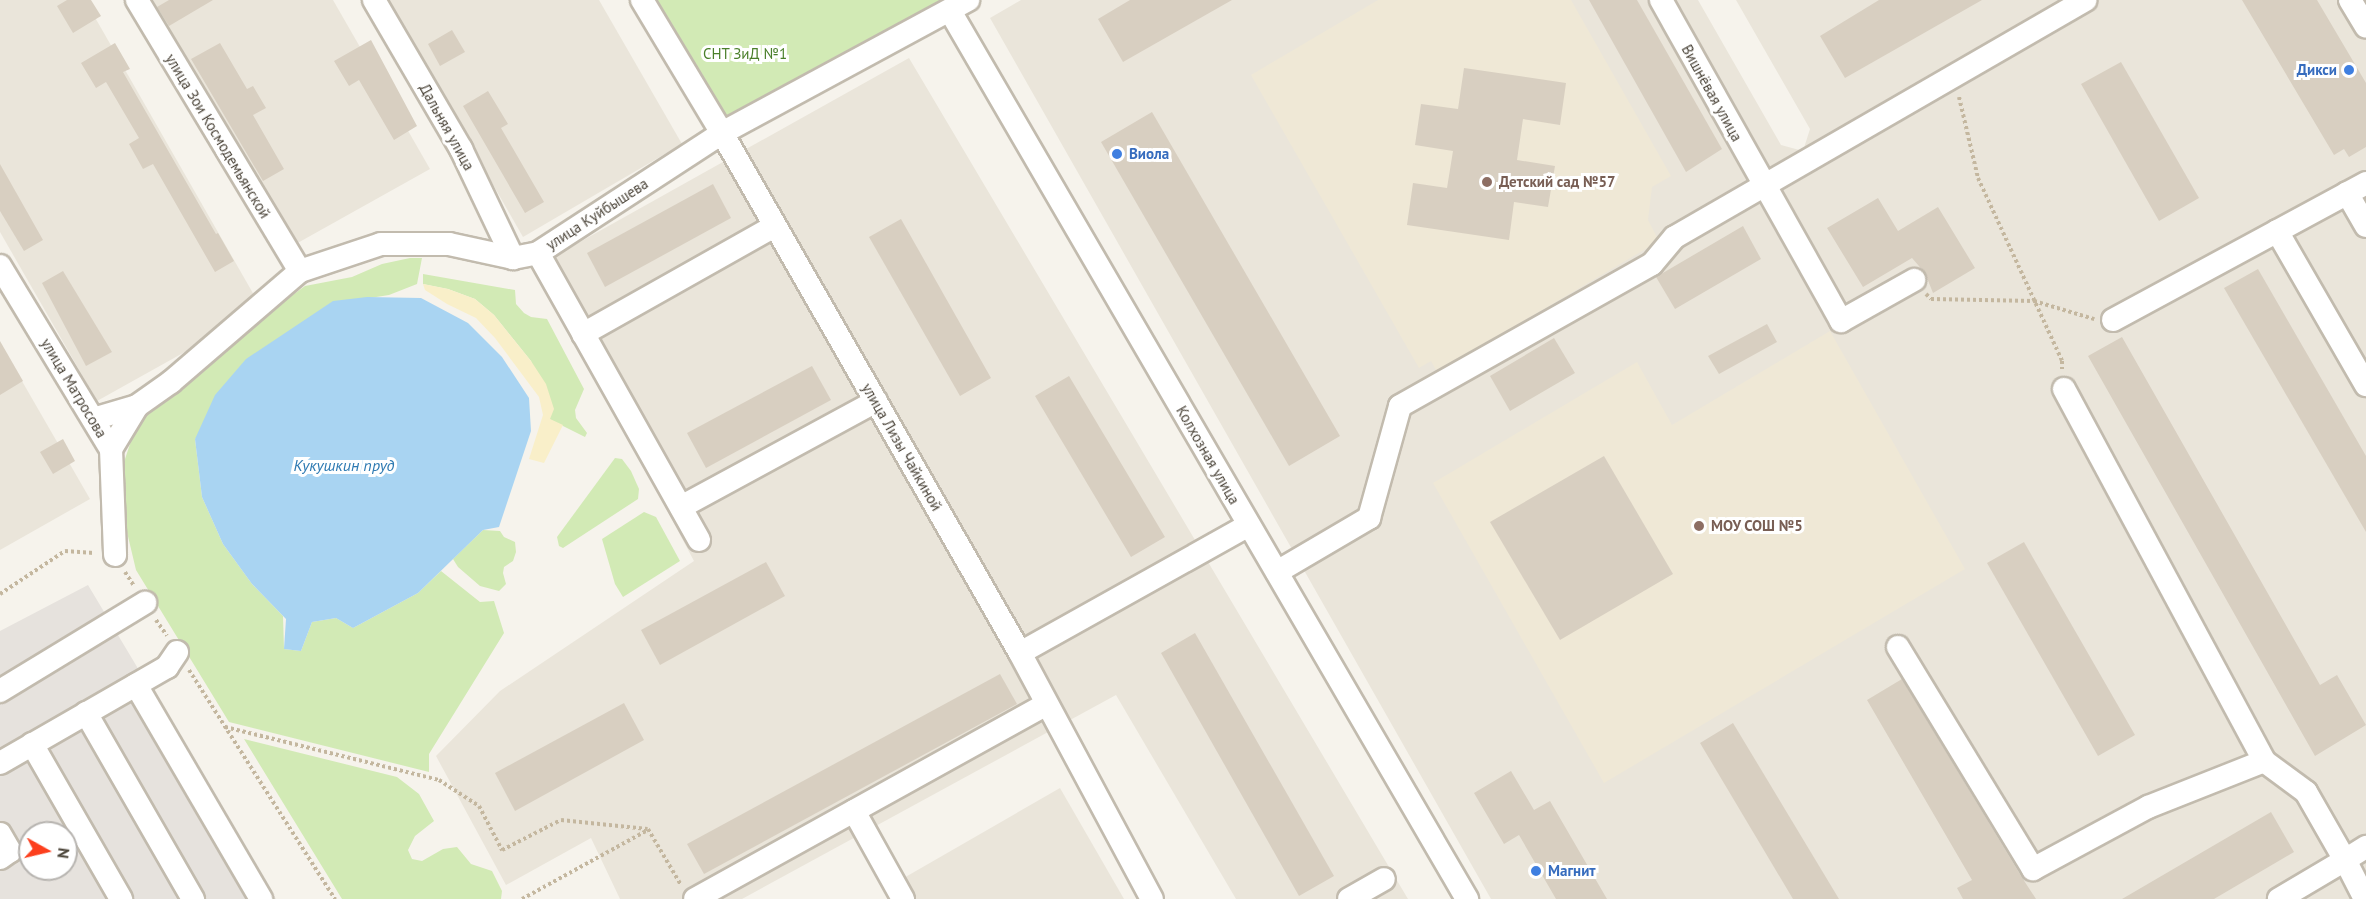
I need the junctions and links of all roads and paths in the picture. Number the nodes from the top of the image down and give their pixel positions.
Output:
1 (137, 0) edge
2 (374, 0) edge
3 (642, 0) edge
4 (1661, 0) edge
5 (2085, 0) edge
6 (2350, 0) edge
7 (959, 5) edge
8 (2366, 27) edge
9 (1954, 75) junction
10 (722, 133) junction
11 (1763, 186) junction
12 (2357, 188) edge
13 (775, 226) junction
14 (2366, 226) edge
15 (2277, 231) junction
16 (538, 253) junction
17 (513, 258) junction
18 (0, 266) edge
19 (300, 271) junction
20 (1914, 280) joint
21 (2034, 302) junction
22 (2113, 320) joint
23 (583, 334) junction
24 (2366, 385) edge
25 (2064, 389) joint
26 (876, 401) junction
27 (137, 406) junction
28 (93, 419) junction
29 (111, 449) junction
30 (681, 507) junction
31 (1249, 525) junction
32 (699, 540) dead end
33 (115, 555) junction
34 (1277, 572) junction
35 (0, 594) edge
36 (146, 603) junction
37 (1898, 647) dead end
38 (177, 652) junction
39 (1020, 653) junction
40 (136, 685) junction
41 (0, 691) edge
42 (1047, 704) junction
43 (86, 713) junction
44 (225, 727) junction
45 (32, 744) junction
46 (2264, 761) junction
47 (0, 762) edge
48 (854, 811) junction
49 (648, 829) junction
50 (0, 834) edge
51 (2366, 847) edge
52 (0, 858) edge
53 (2345, 860) junction
54 (1384, 879) dead end
55 (689, 894) edge
56 (121, 899) edge
57 (193, 899) edge
58 (261, 899) edge
59 (336, 899) edge
60 (522, 899) edge
61 (903, 899) edge
62 (1152, 899) edge
63 (1349, 899) edge
64 (1467, 899) edge
65 (2279, 899) edge
66 (2365, 899) edge

1 - 19 street, улица Зои Космодемьянской
2 - 17 street, Дальняя улица
3 - 10 street, улица Лизы Чайкиной
4 - 11 street, Вишнёвая улица
5 - 9 street
6 - 8 street
7 - 10 street, улица Куйбышева
7 - 31 street, Колхозная улица
9 - 11 street
9 - 21 path
10 - 13 street, улица Лизы Чайкиной
10 - 16 street, улица Куйбышева
11 - 20 street, Вишнёвая улица
11 - 34 street
12 - 14 street
12 - 15 street
13 - 23 street
13 - 26 street, улица Лизы Чайкиной
15 - 22 street
15 - 24 street
16 - 17 street, улица Куйбышева
16 - 23 street
17 - 19 street, улица Куйбышева
18 - 28 street, улица Матросова
19 - 27 street, улица Куйбышева
20 - 21 path
21 - 22 path
21 - 25 path
23 - 30 street
25 - 46 street
26 - 30 street
26 - 39 street, улица Лизы Чайкиной
27 - 28 street, улица Куйбышева
27 - 29 street
28 - 29 street, улица Матросова
29 - 33 street, улица Матросова
30 - 32 street
31 - 34 street, Колхозная улица
31 - 39 street
33 - 35 path
33 - 36 path
34 - 64 street, Колхозная улица
36 - 38 path
36 - 41 street
37 - 46 street
38 - 40 street
38 - 44 path
39 - 42 street, улица Лизы Чайкиной
40 - 43 street
40 - 58 street
42 - 48 street
42 - 62 street, улица Лизы Чайкиной
43 - 45 street
43 - 57 street
44 - 49 path
44 - 59 path
45 - 47 street
45 - 56 street
46 - 53 street
48 - 55 street
48 - 61 street
49 - 55 path
49 - 60 path
50 - 52 street
51 - 53 street
53 - 65 street
53 - 66 street
54 - 63 street

